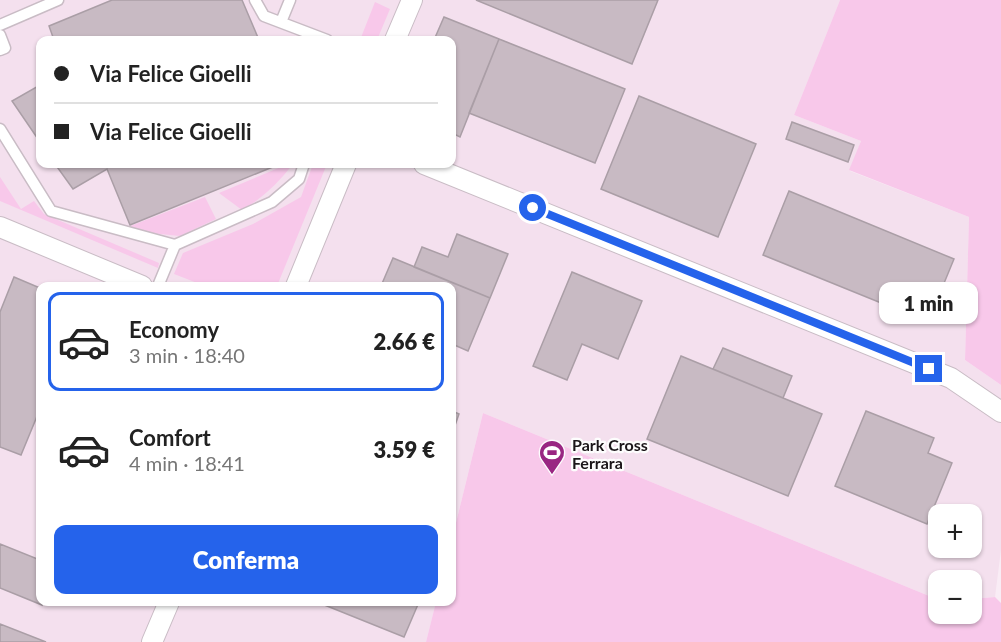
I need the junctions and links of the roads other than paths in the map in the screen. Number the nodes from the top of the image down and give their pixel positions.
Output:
1 (58, 0) edge
2 (255, 0) edge
3 (290, 0) edge
4 (412, 0) edge
5 (281, 22) junction
6 (0, 25) edge
7 (0, 35) edge
8 (317, 36) edge
9 (397, 36) edge
10 (0, 50) edge
11 (0, 129) edge
12 (303, 168) edge
13 (344, 168) edge
14 (434, 168) edge
15 (0, 227) edge
16 (174, 245) junction
17 (132, 282) edge
18 (160, 282) edge
19 (298, 282) edge
20 (1001, 412) edge
21 (167, 606) edge
22 (152, 642) edge

1 - 6 lane
2 - 5 lane
3 - 5 lane
4 - 9 street
5 - 8 lane
7 - 10 lane
11 - 16 lane
12 - 16 lane
13 - 19 street
14 - 20 street
15 - 17 street
16 - 18 lane
21 - 22 street

